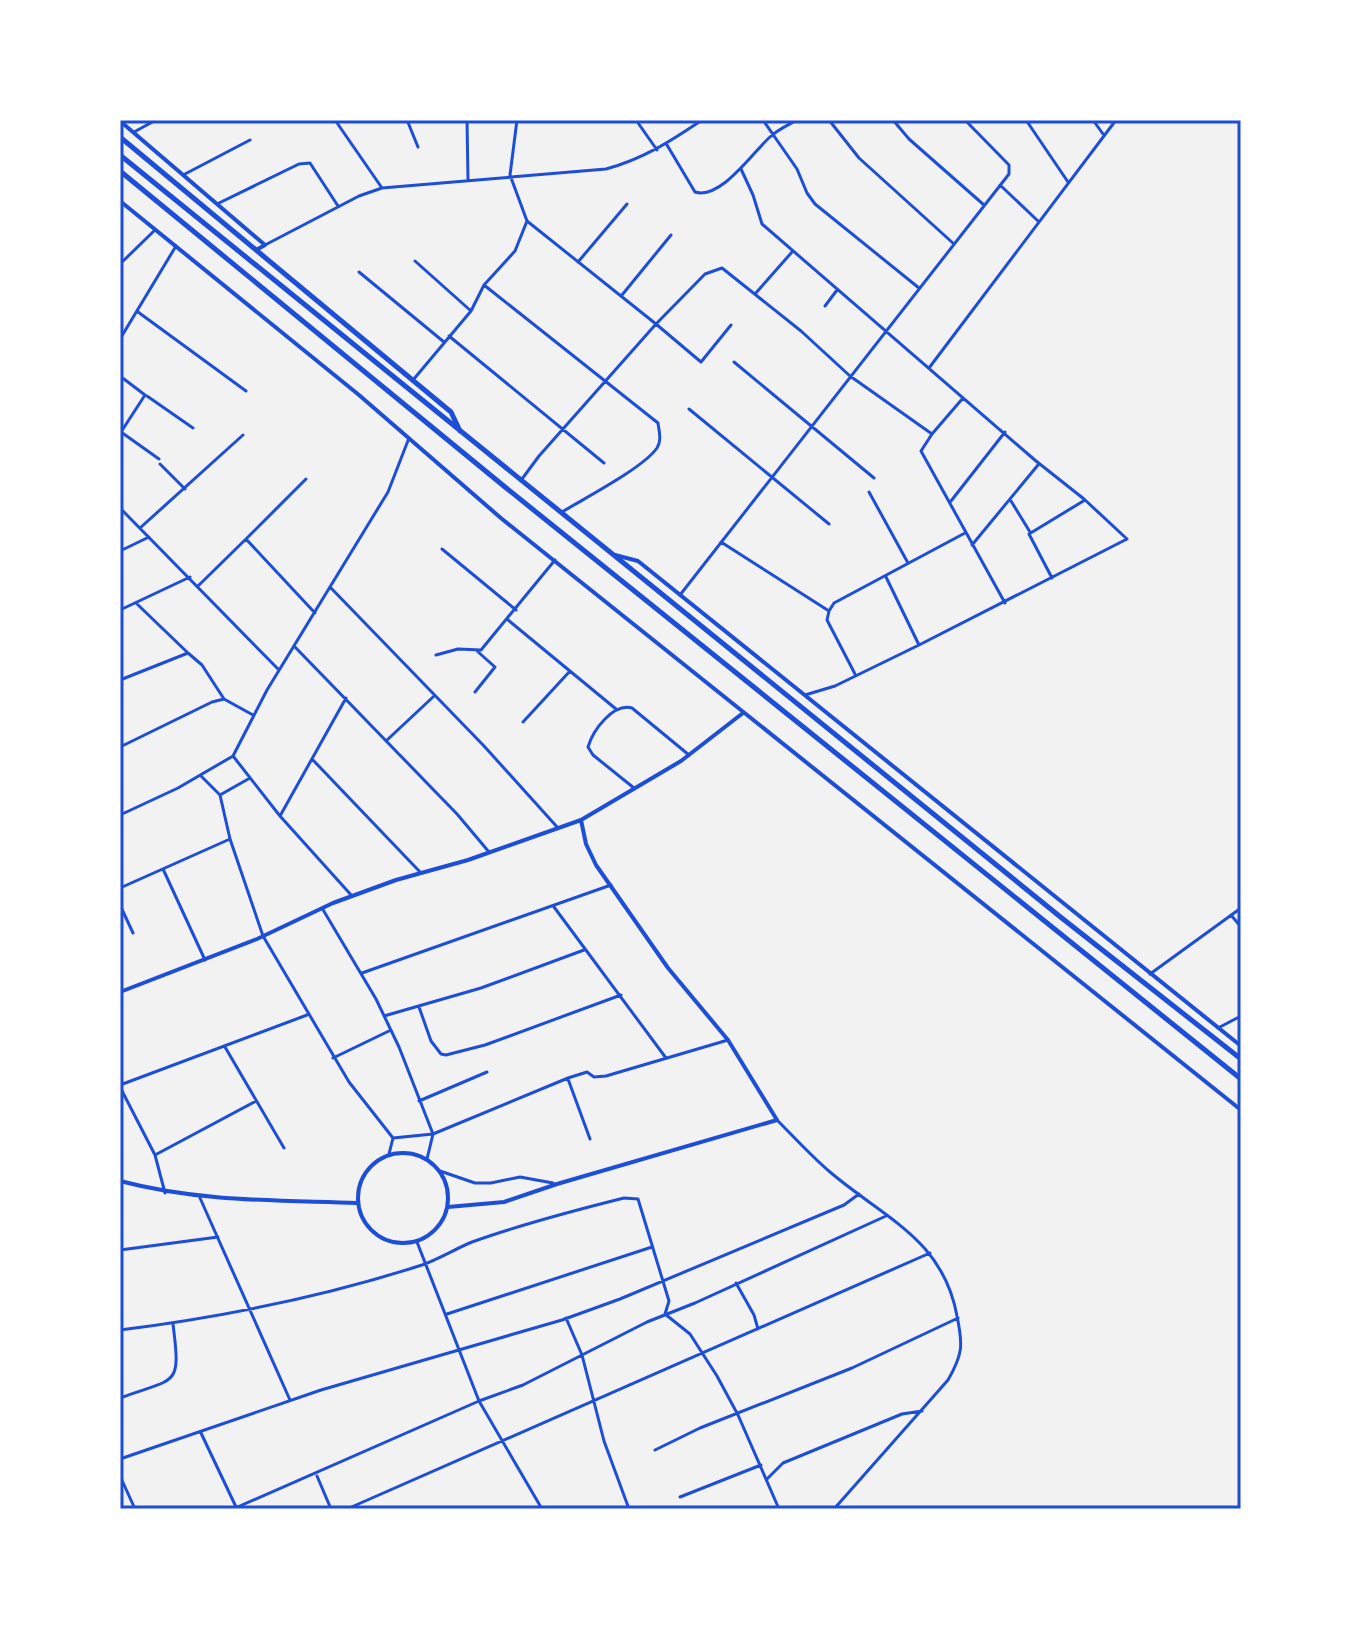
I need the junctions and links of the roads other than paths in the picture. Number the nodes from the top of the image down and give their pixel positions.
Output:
1 (154, 120) edge
2 (335, 120) edge
3 (407, 120) edge
4 (467, 120) edge
5 (517, 120) edge
6 (636, 120) edge
7 (702, 120) edge
8 (763, 120) edge
9 (797, 120) edge
10 (829, 120) edge
11 (893, 120) edge
12 (965, 120) edge
13 (1026, 120) edge
14 (1093, 120) edge
15 (1116, 120) edge
16 (120, 121) edge
17 (134, 132) junction
18 (772, 134) junction
19 (1103, 134) junction
20 (120, 137) edge
21 (250, 140) dead end
22 (667, 144) junction
23 (418, 147) dead end
24 (657, 150) junction
25 (120, 155) edge
26 (741, 169) junction
27 (120, 171) edge
28 (185, 174) junction
29 (510, 175) junction
30 (468, 180) junction
31 (1068, 182) junction
32 (1000, 185) junction
33 (382, 188) junction
34 (120, 201) edge
35 (217, 204) junction
36 (627, 204) dead end
37 (984, 205) junction
38 (338, 206) junction
39 (527, 221) junction
40 (1038, 221) junction
41 (155, 230) junction
42 (671, 235) dead end
43 (954, 244) junction
44 (265, 245) junction
45 (176, 246) junction
46 (793, 250) junction
47 (255, 251) junction
48 (415, 261) dead end
49 (578, 262) junction
50 (120, 264) edge
51 (359, 272) dead end
52 (484, 285) junction
53 (919, 288) junction
54 (837, 290) junction
55 (755, 294) junction
56 (622, 295) junction
57 (825, 306) dead end
58 (471, 311) junction
59 (138, 312) junction
60 (656, 324) junction
61 (731, 325) dead end
62 (885, 332) junction
63 (449, 336) junction
64 (120, 339) edge
65 (444, 342) junction
66 (734, 362) dead end
67 (929, 368) junction
68 (120, 376) edge
69 (850, 376) junction
70 (413, 380) junction
71 (604, 381) junction
72 (246, 391) dead end
73 (145, 395) junction
74 (963, 398) junction
75 (689, 409) dead end
76 (813, 424) junction
77 (193, 428) dead end
78 (563, 428) junction
79 (1005, 432) junction
80 (932, 434) junction
81 (243, 435) dead end
82 (463, 435) junction
83 (409, 437) junction
84 (604, 463) dead end
85 (1039, 463) junction
86 (773, 475) junction
87 (874, 478) dead end
88 (306, 479) dead end
89 (522, 479) junction
90 (185, 489) junction
91 (869, 492) dead end
92 (1010, 499) junction
93 (1085, 500) junction
94 (951, 501) junction
95 (120, 508) edge
96 (562, 512) junction
97 (829, 524) dead end
98 (140, 528) junction
99 (1030, 532) junction
100 (965, 533) junction
101 (149, 537) junction
102 (246, 539) junction
103 (721, 542) junction
104 (972, 545) junction
105 (442, 549) dead end
106 (120, 551) edge
107 (615, 555) junction
108 (555, 560) junction
109 (908, 563) junction
110 (190, 577) junction
111 (886, 577) junction
112 (1052, 578) junction
113 (198, 586) junction
114 (330, 587) junction
115 (680, 595) junction
116 (135, 603) junction
117 (1005, 603) junction
118 (120, 610) edge
119 (516, 610) junction
120 (829, 611) junction
121 (315, 613) junction
122 (508, 620) junction
123 (919, 645) junction
124 (295, 647) junction
125 (477, 651) junction
126 (188, 653) junction
127 (436, 655) dead end
128 (279, 670) junction
129 (570, 671) junction
130 (856, 675) junction
131 (120, 680) edge
132 (475, 692) dead end
133 (805, 695) junction
134 (434, 696) junction
135 (346, 698) junction
136 (224, 699) junction
137 (616, 709) junction
138 (743, 713) junction
139 (253, 715) junction
140 (523, 722) dead end
141 (386, 741) junction
142 (120, 747) edge
143 (689, 755) junction
144 (233, 756) junction
145 (312, 759) junction
146 (200, 775) junction
147 (250, 778) junction
148 (634, 788) junction
149 (220, 795) junction
150 (120, 815) edge
151 (280, 816) junction
152 (581, 820) junction
153 (558, 828) junction
154 (230, 839) junction
155 (489, 852) junction
156 (163, 868) junction
157 (421, 873) junction
158 (611, 885) junction
159 (120, 888) edge
160 (352, 896) junction
161 (120, 905) edge
162 (553, 906) junction
163 (322, 908) junction
164 (1241, 908) edge
165 (1231, 915) junction
166 (1241, 927) edge
167 (133, 933) dead end
168 (263, 936) junction
169 (584, 950) junction
170 (205, 960) junction
171 (361, 973) junction
172 (1150, 974) junction
173 (120, 992) edge
174 (621, 995) junction
175 (419, 1007) junction
176 (307, 1015) junction
177 (384, 1016) junction
178 (1241, 1016) edge
179 (1218, 1028) junction
180 (391, 1030) junction
181 (728, 1040) junction
182 (1241, 1046) edge
183 (225, 1047) junction
184 (333, 1058) junction
185 (666, 1058) junction
186 (1241, 1059) edge
187 (487, 1072) dead end
188 (568, 1078) junction
189 (1241, 1079) edge
190 (120, 1086) edge
191 (256, 1101) junction
192 (419, 1101) junction
193 (1241, 1110) edge
194 (777, 1120) junction
195 (433, 1134) junction
196 (393, 1138) junction
197 (590, 1139) dead end
198 (284, 1148) dead end
199 (389, 1154) junction
200 (155, 1155) junction
201 (427, 1159) junction
202 (440, 1171) junction
203 (120, 1181) edge
204 (557, 1184) junction
205 (165, 1193) junction
206 (859, 1194) junction
207 (200, 1198) junction
208 (357, 1203) junction
209 (448, 1207) junction
210 (886, 1216) junction
211 (218, 1237) junction
212 (417, 1242) junction
213 (652, 1247) junction
214 (120, 1250) edge
215 (930, 1253) junction
216 (426, 1263) junction
217 (663, 1283) junction
218 (736, 1283) junction
219 (252, 1311) junction
220 (447, 1314) junction
221 (665, 1314) junction
222 (566, 1318) junction
223 (958, 1318) junction
224 (173, 1324) junction
225 (758, 1329) junction
226 (120, 1330) edge
227 (459, 1349) junction
228 (702, 1353) junction
229 (582, 1355) junction
230 (120, 1398) edge
231 (290, 1400) junction
232 (479, 1401) junction
233 (593, 1401) junction
234 (922, 1411) junction
235 (738, 1415) junction
236 (200, 1432) junction
237 (502, 1442) junction
238 (655, 1450) dead end
239 (120, 1459) edge
240 (761, 1465) junction
241 (316, 1474) junction
242 (120, 1476) edge
243 (767, 1479) junction
244 (680, 1497) dead end
245 (135, 1509) edge
246 (235, 1509) edge
247 (331, 1509) edge
248 (347, 1509) edge
249 (542, 1509) edge
250 (629, 1509) edge
251 (779, 1509) edge
252 (834, 1509) edge

1 - 17 street
2 - 33 street
3 - 23 street
4 - 30 street
5 - 29 street
6 - 24 street
7 - 22 street
8 - 18 street
9 - 18 street
10 - 43 street
11 - 37 street
12 - 32 street
13 - 31 street
14 - 19 street
15 - 19 street
16 - 17 street
17 - 28 street
18 - 26 street
18 - 53 street
19 - 31 street
20 - 47 highway
21 - 28 street
22 - 24 street
22 - 26 street
24 - 29 street
25 - 82 highway
26 - 46 street
27 - 189 highway
28 - 35 street
29 - 30 street
29 - 39 street
30 - 33 street
31 - 40 street
32 - 37 street
32 - 40 street
33 - 38 street
34 - 41 street
35 - 38 street
35 - 44 street
36 - 49 street
37 - 43 street
38 - 44 street
39 - 49 street
39 - 52 street
40 - 67 street
41 - 45 street
41 - 50 street
42 - 56 street
43 - 53 street
44 - 47 street
45 - 59 street
45 - 83 street
46 - 54 street
46 - 55 street
47 - 70 highway
48 - 58 street
49 - 56 street
51 - 65 street
52 - 58 street
52 - 71 street
53 - 62 street
54 - 57 street
54 - 62 street
55 - 60 street
55 - 69 street
56 - 60 street
58 - 63 street
59 - 64 street
59 - 72 street
60 - 61 street
60 - 71 street
62 - 67 street
62 - 69 street
63 - 65 street
63 - 78 street
65 - 70 street
66 - 76 street
67 - 74 street
68 - 73 street
69 - 76 street
69 - 80 street
70 - 82 highway
71 - 78 street
71 - 96 street
73 - 77 street
73 - 90 street
74 - 79 street
74 - 80 street
75 - 86 street
76 - 86 street
76 - 87 street
78 - 84 street
78 - 89 street
79 - 85 street
79 - 94 street
80 - 94 street
81 - 90 street
82 - 89 highway
83 - 108 street
83 - 114 street
85 - 92 street
85 - 93 street
86 - 97 street
86 - 103 street
88 - 102 street
89 - 96 highway
90 - 98 street
91 - 109 street
92 - 99 street
92 - 104 street
93 - 99 street
93 - 112 street
94 - 100 street
95 - 98 street
96 - 107 highway
98 - 101 street
99 - 112 street
100 - 104 street
100 - 109 street
101 - 106 street
101 - 110 street
102 - 113 street
102 - 121 street
103 - 115 street
103 - 120 street
104 - 117 street
105 - 119 street
107 - 115 street
107 - 186 highway
108 - 119 street
108 - 138 street
109 - 111 street
110 - 113 street
110 - 116 street
111 - 120 street
111 - 123 street
112 - 117 street
113 - 128 street
114 - 121 street
114 - 134 street
115 - 133 street
116 - 118 street
116 - 126 street
117 - 123 street
119 - 122 street
120 - 130 street
121 - 124 street
122 - 125 street
122 - 129 street
123 - 130 street
124 - 128 street
124 - 135 street
125 - 127 street
125 - 132 street
126 - 131 street
126 - 136 street
128 - 139 street
129 - 137 street
129 - 140 street
130 - 133 street
133 - 172 street
134 - 141 street
134 - 153 street
135 - 141 street
135 - 145 street
136 - 139 street
136 - 142 street
137 - 143 street
137 - 148 street
138 - 143 street
138 - 193 street
139 - 144 street
141 - 155 street
143 - 148 street
144 - 146 street
144 - 147 street
145 - 151 street
145 - 157 street
146 - 149 street
146 - 150 street
147 - 149 street
147 - 151 street
148 - 152 street
149 - 154 street
151 - 160 street
152 - 153 street
152 - 158 street
153 - 155 street
154 - 156 street
154 - 168 street
155 - 157 street
156 - 159 street
156 - 170 street
157 - 160 street
158 - 162 street
158 - 181 street
160 - 163 street
161 - 167 street
162 - 169 street
162 - 171 street
163 - 168 street
163 - 171 street
164 - 165 street
165 - 166 street
165 - 172 street
168 - 170 street
168 - 176 street
169 - 174 street
169 - 175 street
170 - 173 street
171 - 177 street
172 - 179 street
174 - 175 street
174 - 185 street
175 - 177 street
176 - 183 street
176 - 184 street
177 - 180 street
178 - 179 street
179 - 182 street
180 - 184 street
180 - 192 street
181 - 185 street
181 - 194 street
183 - 190 street
183 - 191 street
184 - 196 street
185 - 188 street
187 - 192 street
188 - 195 street
188 - 197 street
190 - 200 street
191 - 198 street
191 - 200 street
192 - 195 street
194 - 204 street
194 - 206 street
195 - 196 street
195 - 201 street
196 - 199 street
199 - 201 street
199 - 208 street
200 - 205 street
201 - 202 street
202 - 204 street
202 - 209 street
203 - 205 street
204 - 209 street
205 - 207 street
206 - 210 street
206 - 217 street
207 - 208 street
207 - 211 street
208 - 212 street
209 - 212 street
210 - 215 street
210 - 218 street
211 - 214 street
211 - 219 street
212 - 216 street
213 - 216 street
213 - 217 street
213 - 220 street
215 - 223 street
215 - 225 street
216 - 219 street
216 - 220 street
217 - 221 street
217 - 222 street
218 - 221 street
218 - 225 street
219 - 224 street
219 - 231 street
220 - 227 street
221 - 228 street
221 - 229 street
222 - 227 street
222 - 229 street
223 - 234 street
223 - 235 street
224 - 226 street
224 - 230 street
225 - 228 street
227 - 231 street
227 - 232 street
228 - 233 street
228 - 235 street
229 - 232 street
229 - 233 street
231 - 236 street
232 - 237 street
232 - 241 street
233 - 237 street
233 - 250 street
234 - 243 street
234 - 252 street
235 - 238 street
235 - 240 street
236 - 239 street
236 - 246 street
237 - 248 street
237 - 249 street
240 - 243 street
240 - 244 street
241 - 246 street
241 - 247 street
242 - 245 street
243 - 251 street

